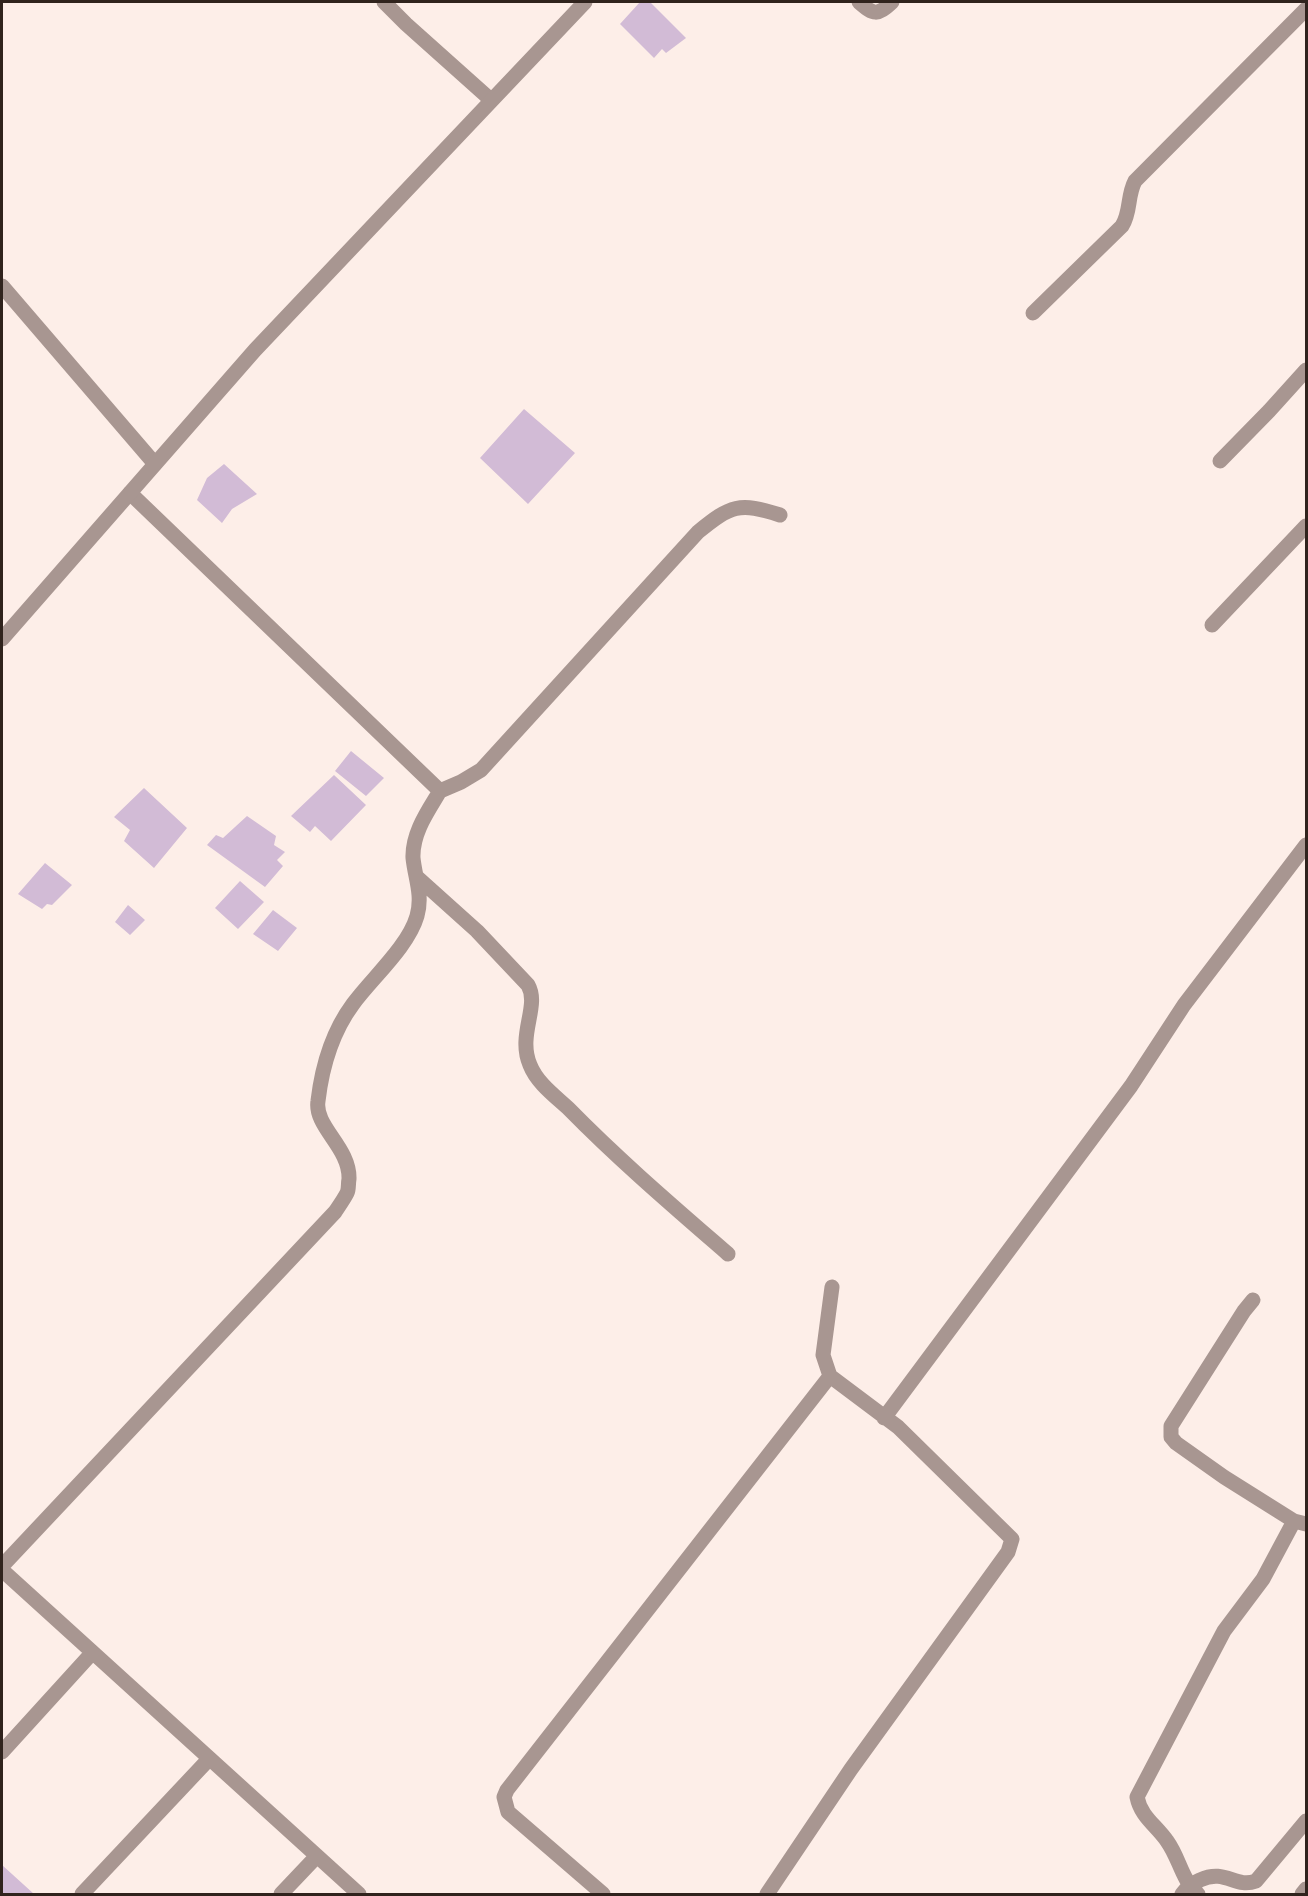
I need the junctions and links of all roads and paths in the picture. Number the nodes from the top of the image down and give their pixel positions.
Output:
1 (384, 2) edge
2 (585, 2) edge
3 (859, 2) edge
4 (892, 2) edge
5 (1306, 9) edge
6 (491, 100) junction
7 (2, 286) edge
8 (1033, 313) dead end
9 (1306, 370) edge
10 (1220, 461) dead end
11 (155, 464) junction
12 (130, 493) junction
13 (780, 515) dead end
14 (1306, 526) edge
15 (1212, 625) dead end
16 (2, 639) edge
17 (440, 791) junction
18 (1306, 845) edge
19 (418, 878) junction
20 (728, 1254) dead end
21 (832, 1287) dead end
22 (1253, 1300) dead end
23 (830, 1376) junction
24 (884, 1418) junction
25 (1300, 1522) edge
26 (2, 1568) edge
27 (92, 1653) junction
28 (2, 1752) edge
29 (209, 1759) junction
30 (1306, 1821) edge
31 (317, 1856) junction
32 (1306, 1889) edge
33 (1189, 1892) edge
34 (82, 1894) edge
35 (281, 1894) edge
36 (359, 1894) edge
37 (603, 1894) edge
38 (767, 1894) edge
39 (1302, 1894) edge

1 - 6 street
2 - 6 street
3 - 4 street
5 - 8 street
6 - 11 street
7 - 11 street
9 - 10 street
11 - 12 street
12 - 16 street
12 - 17 street
13 - 17 street
14 - 15 street
17 - 19 street
18 - 24 street
19 - 20 street
19 - 26 street
21 - 23 street
22 - 25 street
23 - 24 street
23 - 37 street
24 - 38 street
25 - 33 street
26 - 27 street
27 - 28 street
27 - 29 street
29 - 31 street
29 - 34 street
30 - 33 street
31 - 35 street
31 - 36 street
32 - 39 street

